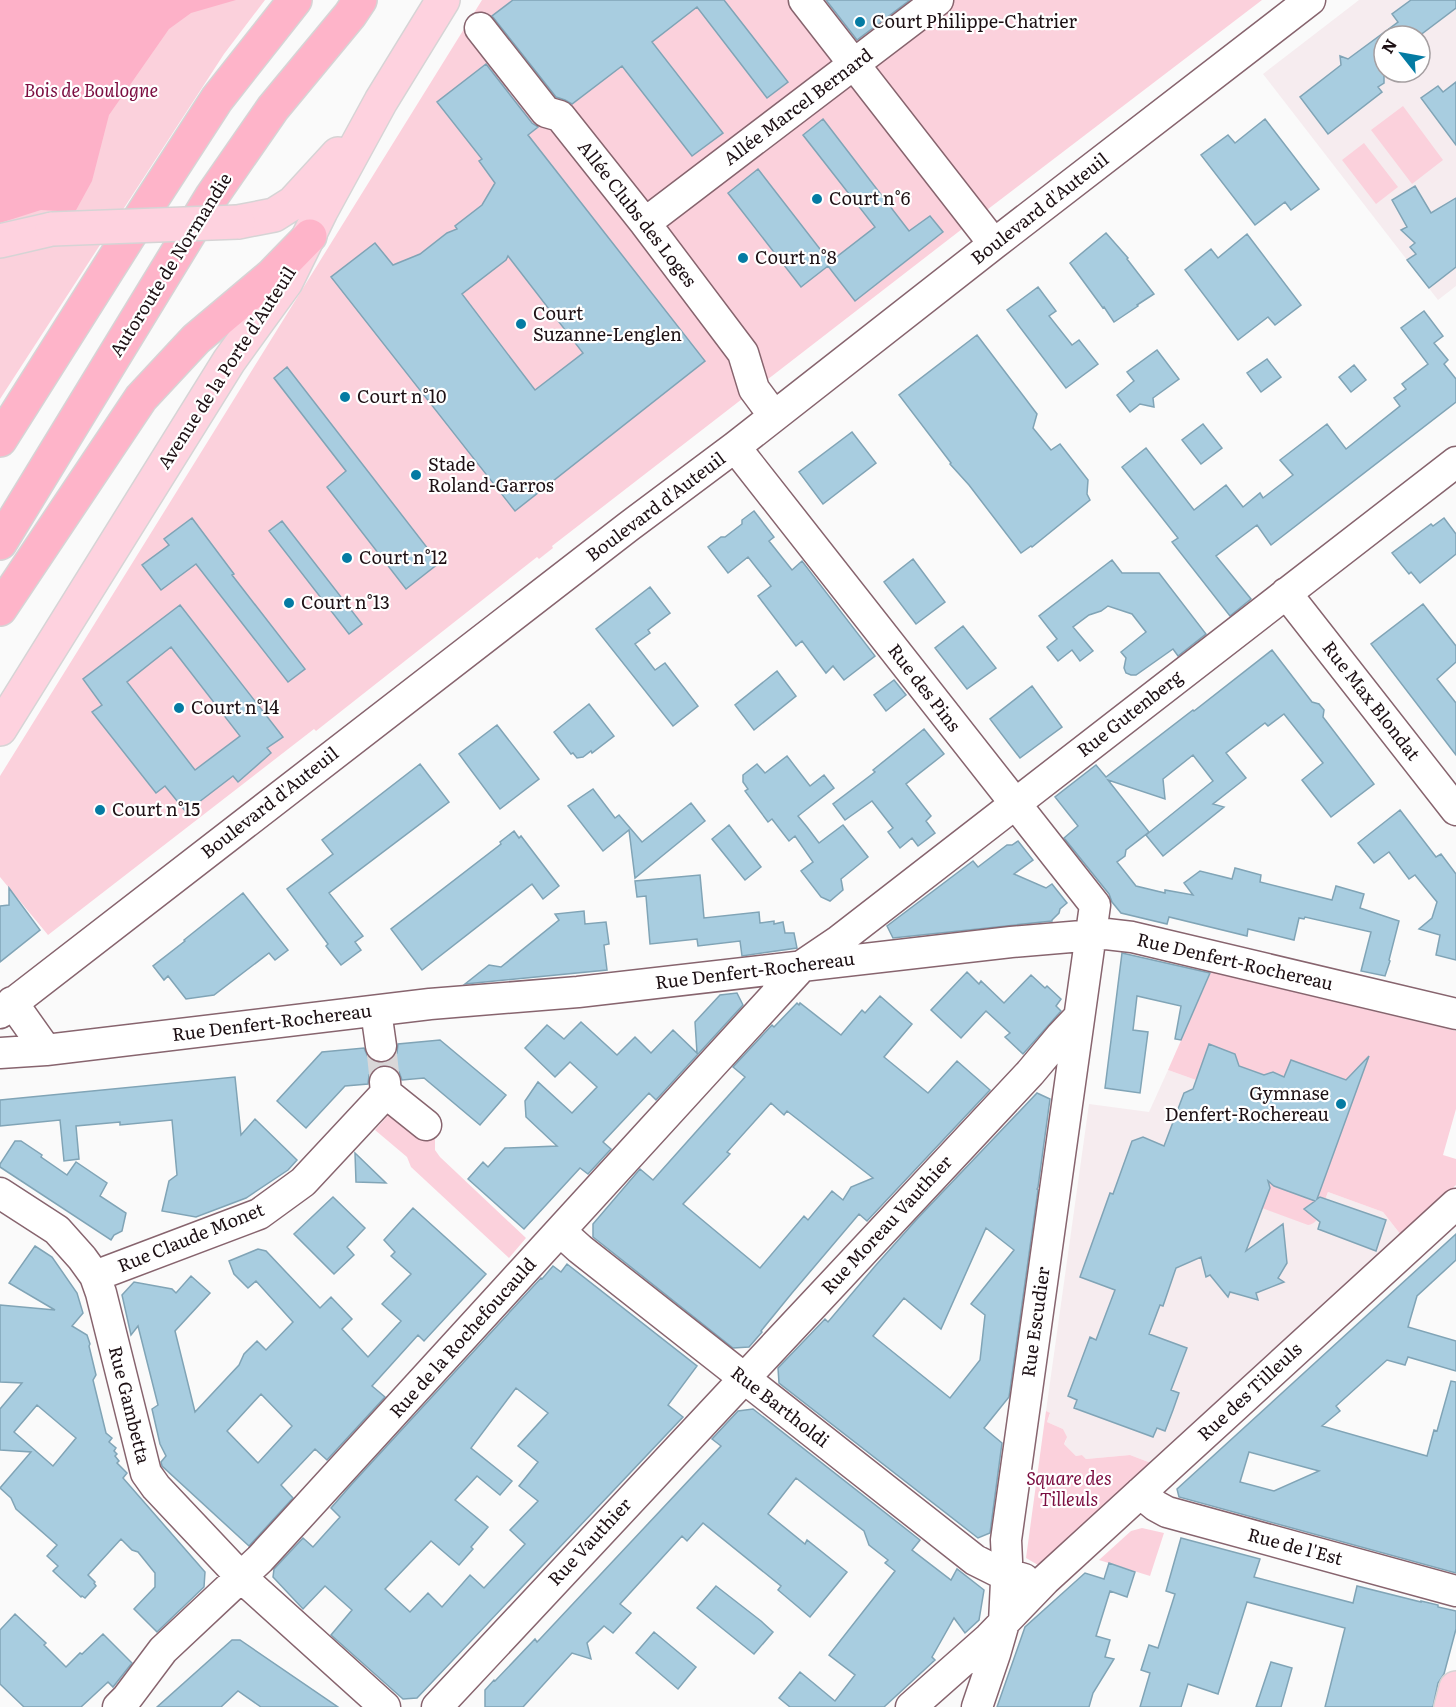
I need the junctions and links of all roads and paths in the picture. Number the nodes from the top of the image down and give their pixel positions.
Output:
1 (296, 0) edge
2 (360, 0) edge
3 (443, 0) edge
4 (804, 0) edge
5 (938, 0) edge
6 (1310, 0) edge
7 (480, 28) dead end
8 (854, 64) junction
9 (381, 101) junction
10 (657, 214) dead end
11 (310, 236) junction
12 (0, 241) edge
13 (994, 244) junction
14 (774, 416) junction
15 (0, 440) edge
16 (735, 447) junction
17 (1456, 462) edge
18 (0, 543) edge
19 (1286, 593) junction
20 (0, 609) edge
21 (0, 729) edge
22 (1015, 804) junction
23 (1456, 810) edge
24 (1090, 935) junction
25 (803, 965) junction
26 (6, 1007) edge
27 (376, 1011) junction
28 (1456, 1014) edge
29 (1078, 1018) junction
30 (381, 1046) tunnel mouth
31 (46, 1050) junction
32 (0, 1053) edge
33 (1030, 1073) junction
34 (1070, 1085) junction
35 (426, 1125) dead end
36 (0, 1193) edge
37 (1456, 1204) edge
38 (560, 1232) junction
39 (95, 1276) junction
40 (743, 1378) junction
41 (1140, 1493) junction
42 (1006, 1574) junction
43 (241, 1577) junction
44 (1045, 1580) junction
45 (1456, 1591) edge
46 (1004, 1623) junction
47 (939, 1682) junction
48 (1456, 1688) edge
49 (118, 1707) edge
50 (385, 1707) edge
51 (437, 1707) edge
52 (911, 1707) edge
53 (977, 1707) edge
54 (1451, 1707) edge

1 - 15 highway
2 - 18 highway, Autoroute de Normandie
3 - 9 main road, Avenue de la Porte d'Auteuil
4 - 8 street
5 - 8 street, Allée Marcel Bernard
6 - 13 street, Boulevard d'Auteuil
7 - 14 street, Allée Clubs des Loges
8 - 10 street, Allée Marcel Bernard
8 - 13 street
9 - 11 main road, Avenue de la Porte d'Auteuil
9 - 12 main road, bridge
11 - 20 highway
11 - 21 main road, Avenue de la Porte d'Auteuil
13 - 14 street, Boulevard d'Auteuil
14 - 16 street, Boulevard d'Auteuil
16 - 22 street, Rue des Pins
16 - 26 street, Boulevard d'Auteuil
17 - 19 street, Rue Gutenberg
19 - 22 street, Rue Gutenberg
19 - 23 street, Rue Max Blondat
22 - 24 street, Rue des Pins
22 - 25 street, Rue Gutenberg
24 - 25 street, Rue Denfert-Rochereau
24 - 28 street, Rue Denfert-Rochereau
24 - 29 street, Rue Escudier
25 - 27 street, Rue Denfert-Rochereau
25 - 38 street, Rue de la Rochefoucauld
26 - 31 street
27 - 30 street
27 - 31 street, Rue Denfert-Rochereau
29 - 33 street, Rue Moreau Vauthier
29 - 34 street, Rue Escudier
31 - 32 street, Rue Denfert-Rochereau
33 - 34 street
33 - 40 street, Rue Moreau Vauthier
34 - 42 street, Rue Escudier
35 - 39 street, Rue Claude Monet
36 - 39 street, Rue Gambetta
37 - 41 street, Rue des Tilleuls
38 - 40 street, Rue Bartholdi
38 - 43 street, Rue de la Rochefoucauld
39 - 43 street, Rue Gambetta
40 - 42 street, Rue Bartholdi
40 - 51 street, Rue Vauthier
41 - 44 street, Rue des Tilleuls
41 - 45 street, Rue de l'Est
42 - 44 street
42 - 46 street, Rue Escudier
43 - 49 street, Rue de la Rochefoucauld
43 - 50 street, Rue Gambetta
44 - 46 street, Rue des Tilleuls
46 - 47 street, Rue des Tilleuls
46 - 53 street, Rue Escudier
47 - 52 street, Rue des Tilleuls
47 - 53 street, Rue Escudier
48 - 54 main road

